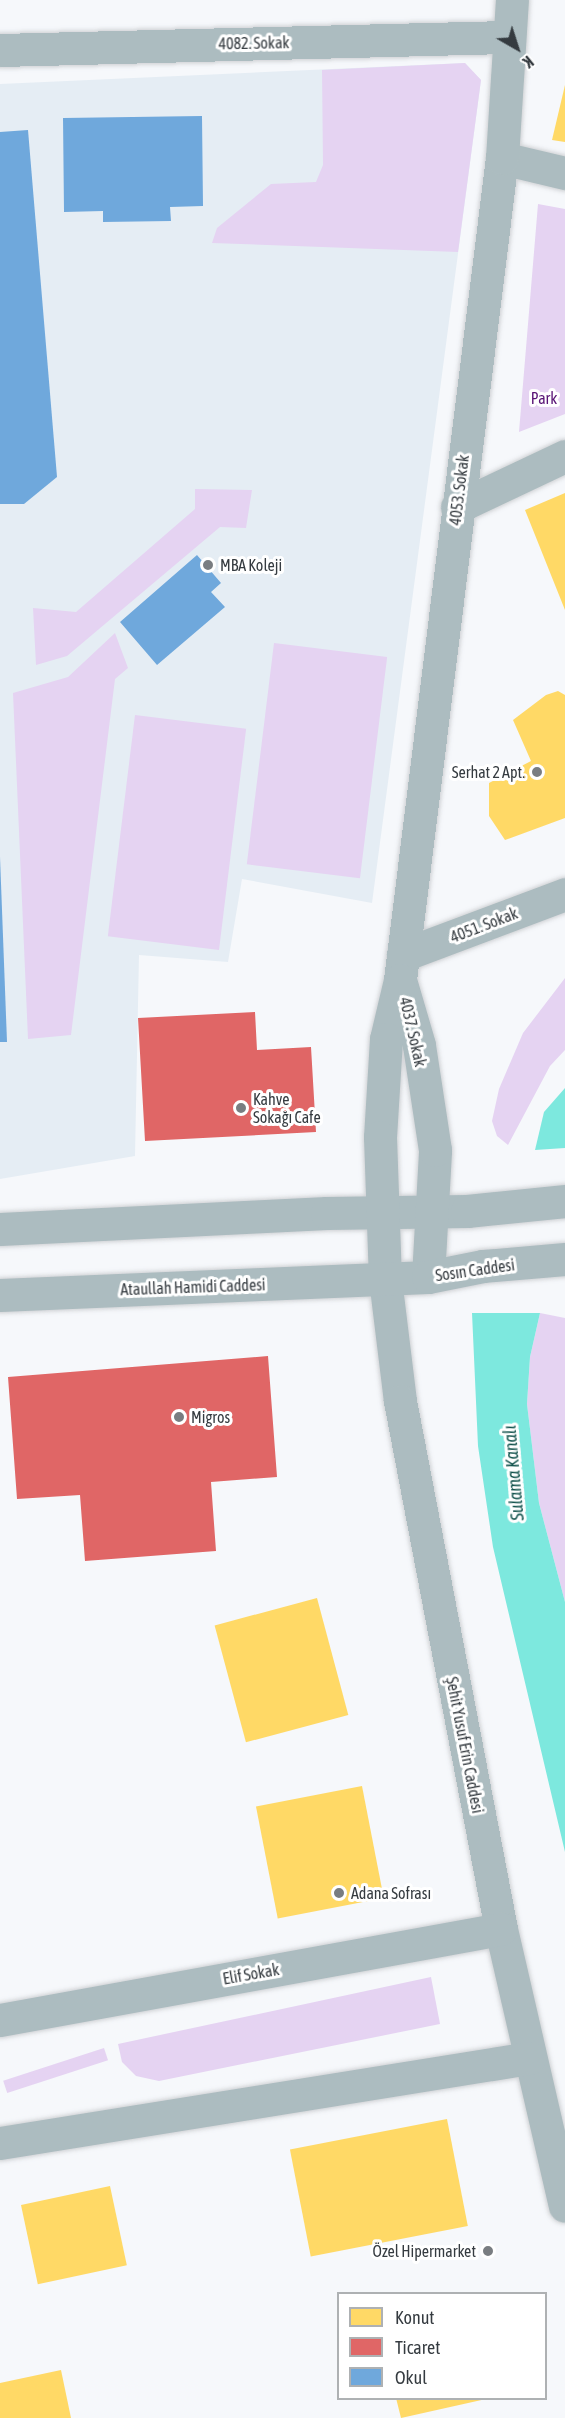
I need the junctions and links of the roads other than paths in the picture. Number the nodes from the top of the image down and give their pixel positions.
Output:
1 (512, 0) edge
2 (508, 37) junction
3 (0, 50) edge
4 (502, 158) junction
5 (565, 173) edge
6 (565, 456) edge
7 (457, 507) junction
8 (565, 894) edge
9 (402, 968) junction
10 (565, 1201) edge
11 (434, 1211) junction
12 (385, 1212) junction
13 (0, 1229) edge
14 (554, 1261) edge
15 (428, 1277) junction
16 (385, 1280) junction
17 (0, 1295) edge
18 (501, 1929) junction
19 (0, 2020) edge
20 (529, 2058) junction
21 (0, 2143) edge
22 (565, 2206) edge

1 - 2 street, 4053. Sokak
2 - 3 street, 4082. Sokak
2 - 4 street, 4053. Sokak
4 - 5 street
4 - 7 street, 4053. Sokak
6 - 7 street
7 - 9 street, 4053. Sokak
8 - 9 street, 4051. Sokak
9 - 11 street, 4037. Sokak
9 - 12 street, 4037. Sokak
10 - 11 street
11 - 12 street
11 - 15 street, 4037. Sokak
12 - 13 street
12 - 16 street, 4037. Sokak
14 - 15 street, Sosın Caddesi
15 - 16 street, Sosın Caddesi
16 - 17 street, Ataullah Hamidi Caddesi
16 - 18 street, Şehit Yusuf Erin Caddesi
18 - 19 street, Elif Sokak
18 - 20 street, Şehit Yusuf Erin Caddesi
20 - 21 street
20 - 22 street, Şehit Yusuf Erin Caddesi

